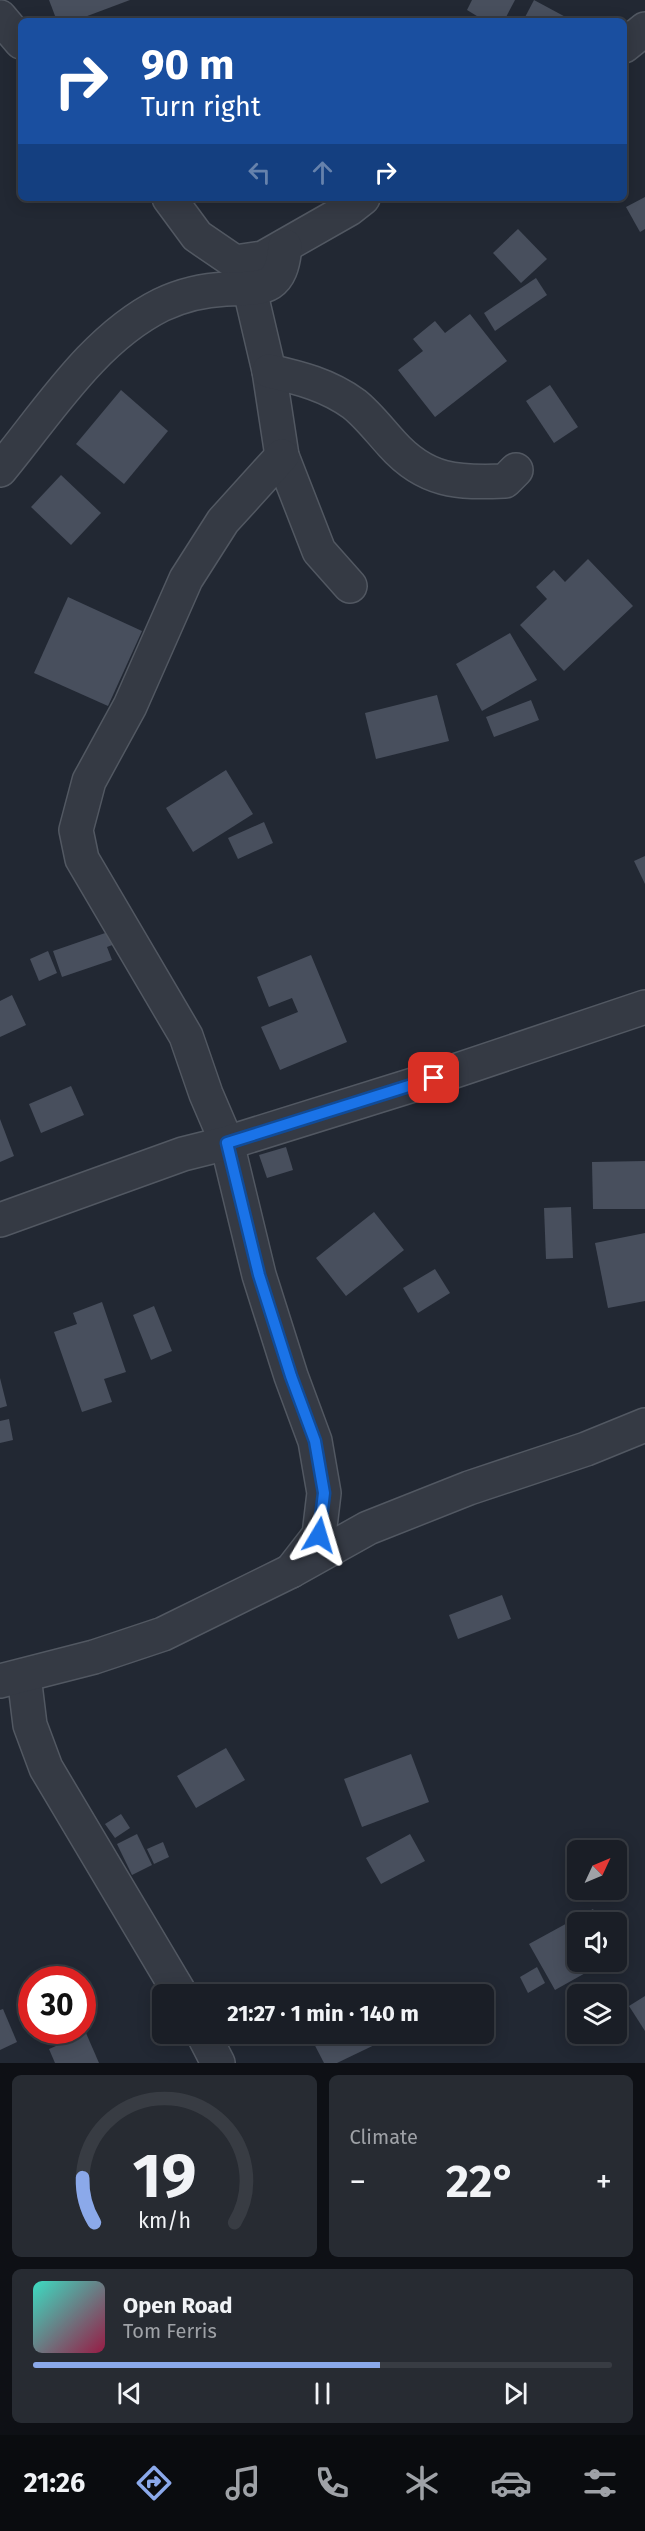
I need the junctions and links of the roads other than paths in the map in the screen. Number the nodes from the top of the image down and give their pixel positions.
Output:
1 (0, 17) edge
2 (645, 29) edge
3 (18, 38) edge
4 (627, 44) edge
5 (171, 201) edge
6 (358, 201) edge
7 (285, 246) junction
8 (250, 290) junction
9 (269, 371) junction
10 (282, 456) junction
11 (0, 470) edge
12 (516, 470) dead end
13 (350, 586) dead end
14 (645, 1007) edge
15 (227, 1143) junction
16 (0, 1220) edge
17 (645, 1425) edge
18 (291, 1571) junction
19 (12, 1678) edge
20 (174, 1984) edge
21 (209, 2044) edge
22 (218, 2063) edge

1 - 3 street
2 - 4 street
5 - 7 street
6 - 7 street
7 - 8 street
8 - 9 street
8 - 11 street
9 - 10 street
9 - 12 street
10 - 13 street
10 - 15 street
14 - 15 street
15 - 16 street
15 - 18 street
17 - 18 street
18 - 19 street
19 - 20 street
21 - 22 street

